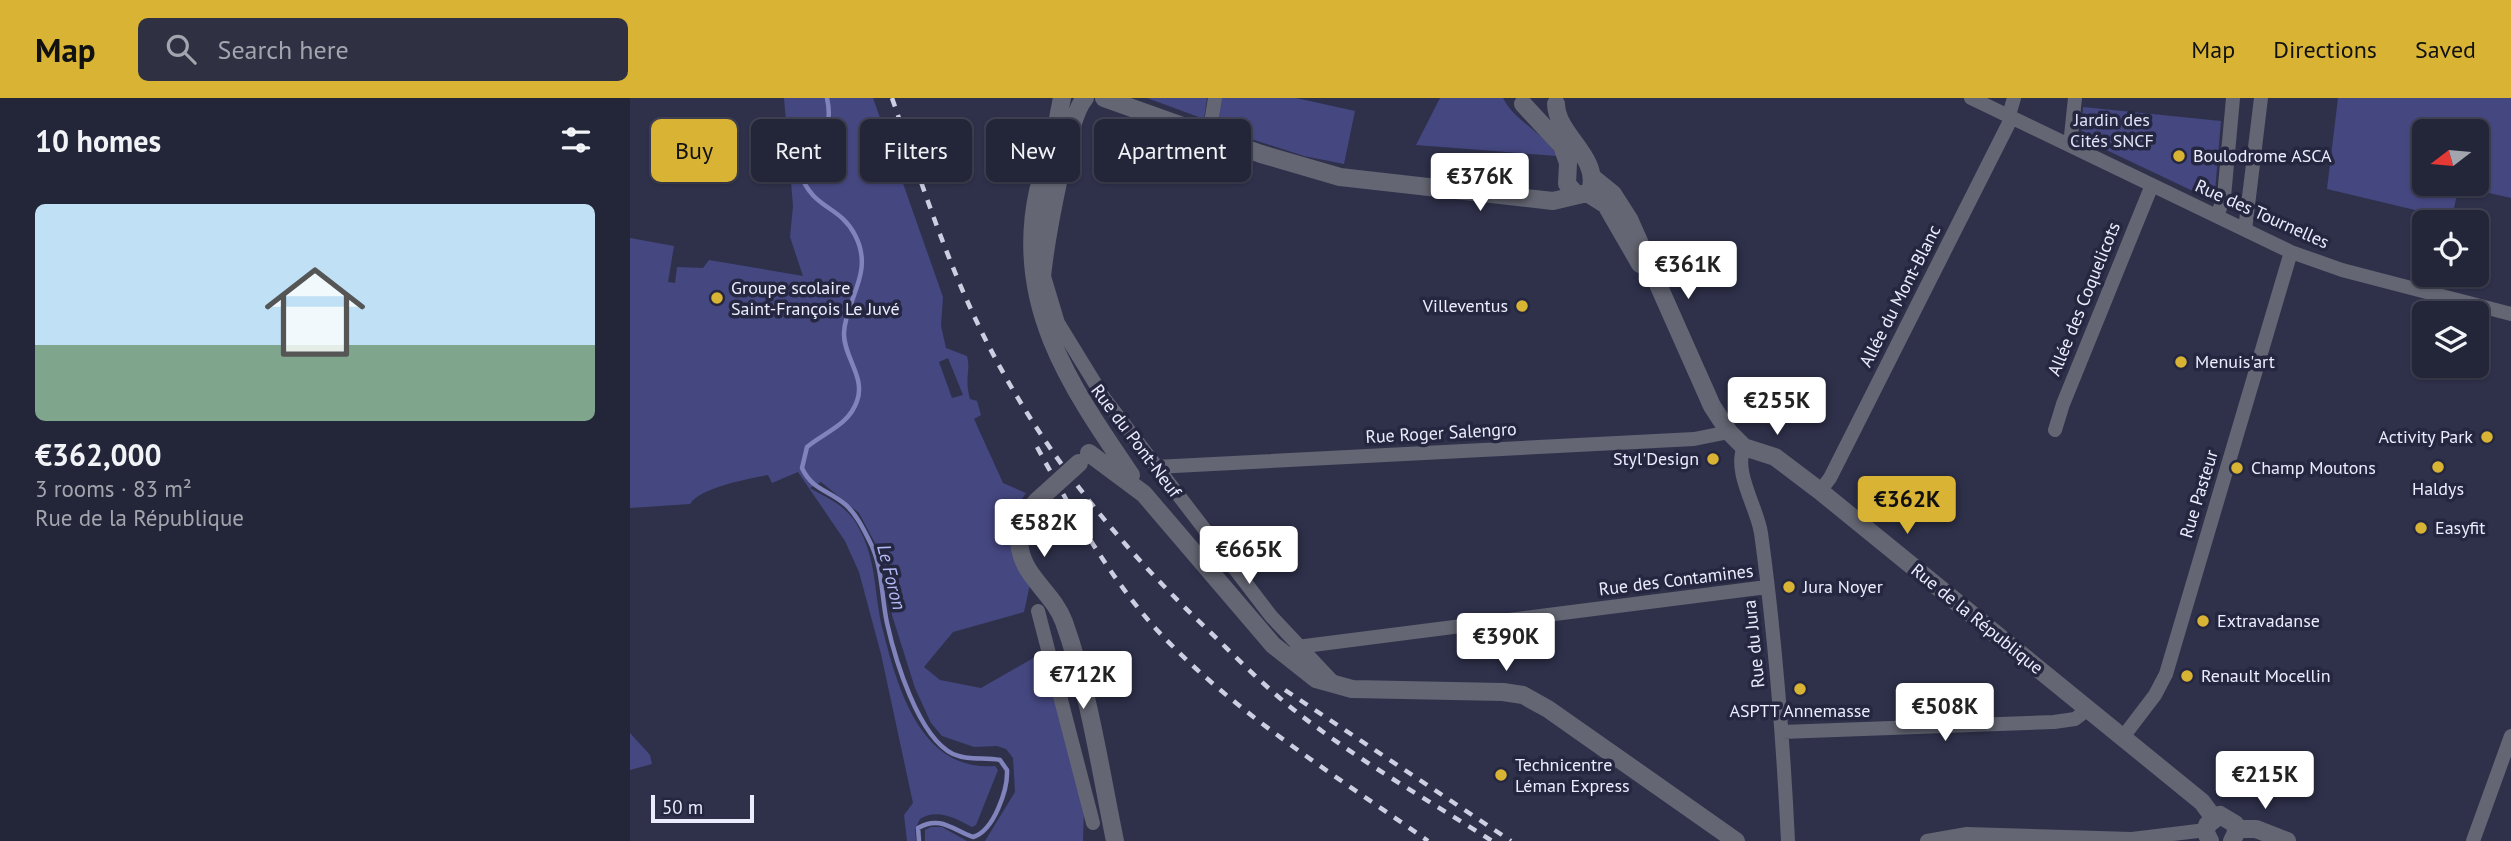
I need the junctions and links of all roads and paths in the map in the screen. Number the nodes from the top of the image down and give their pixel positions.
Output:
1 (1062, 98) edge
2 (1085, 98) edge
3 (1104, 98) edge
4 (1215, 98) edge
5 (1971, 98) edge
6 (2014, 98) edge
7 (2075, 98) edge
8 (2233, 98) edge
9 (2261, 98) edge
10 (1520, 101) edge
11 (1558, 101) edge
12 (2011, 116) junction
13 (1164, 119) edge
14 (1212, 119) edge
15 (2070, 145) junction
16 (1251, 150) edge
17 (2152, 184) junction
18 (1585, 188) junction
19 (1038, 191) junction
20 (1056, 197) junction
21 (2217, 216) junction
22 (2245, 229) junction
23 (2291, 252) junction
24 (1043, 273) junction
25 (1040, 305) junction
26 (2511, 314) edge
27 (1094, 421) junction
28 (2055, 429) dead end
29 (1729, 432) junction
30 (1744, 447) junction
31 (1084, 458) junction
32 (1155, 467) junction
33 (1820, 491) junction
34 (1144, 494) junction
35 (1767, 587) junction
36 (1038, 611) dead end
37 (1297, 647) junction
38 (1339, 687) junction
39 (2088, 709) junction
40 (1782, 732) junction
41 (2511, 736) edge
42 (2123, 737) junction
43 (1093, 823) dead end
44 (2210, 830) edge
45 (2234, 835) edge
46 (1115, 841) edge
47 (1736, 841) edge
48 (1788, 841) edge
49 (1927, 841) edge
50 (2287, 841) edge
51 (2473, 841) edge

1 - 19 street, Rue du Pont-Neuf
2 - 20 street, Rue du Pont-Neuf
3 - 13 street
4 - 14 street
5 - 12 street, Rue des Tournelles
6 - 12 street, Allée du Mont-Blanc
7 - 15 street
8 - 21 street
9 - 22 street
10 - 11 street
10 - 18 street
11 - 18 street, Rue de la République
12 - 15 street, Rue des Tournelles
12 - 33 street, Allée du Mont-Blanc
15 - 17 street, Rue des Tournelles
16 - 18 street
17 - 21 street, Rue des Tournelles
17 - 28 street, Allée des Coquelicots
18 - 29 street, Rue de la République
19 - 20 street
19 - 25 street, Rue du Pont-Neuf
20 - 24 street, Rue du Pont-Neuf
21 - 22 street, Rue des Tournelles
22 - 23 street, Rue des Tournelles
23 - 26 street, Rue des Tournelles
23 - 42 street, Rue Pasteur
24 - 25 street, Rue du Pont-Neuf
24 - 32 street, Rue du Pont-Neuf
25 - 27 street, Rue du Pont-Neuf
27 - 31 street
27 - 34 street, Rue du Pont-Neuf
29 - 30 street, Rue de la République
29 - 32 street, Rue Roger Salengro
30 - 33 street, Rue de la République
30 - 35 street, Rue du Jura
31 - 34 street
31 - 46 street, bridge
32 - 37 street, Rue du Pont-Neuf
33 - 39 street, Rue de la République
34 - 38 street
35 - 37 street, Rue des Contamines
35 - 40 street, Rue du Jura
36 - 43 street
37 - 38 street, Rue du Pont-Neuf
38 - 47 street
39 - 40 street
39 - 42 street, Rue de la République
40 - 48 street, Rue du Jura
41 - 51 street
42 - 44 street, Rue de la République
44 - 45 street, Rue de la République
44 - 49 street
45 - 50 street

